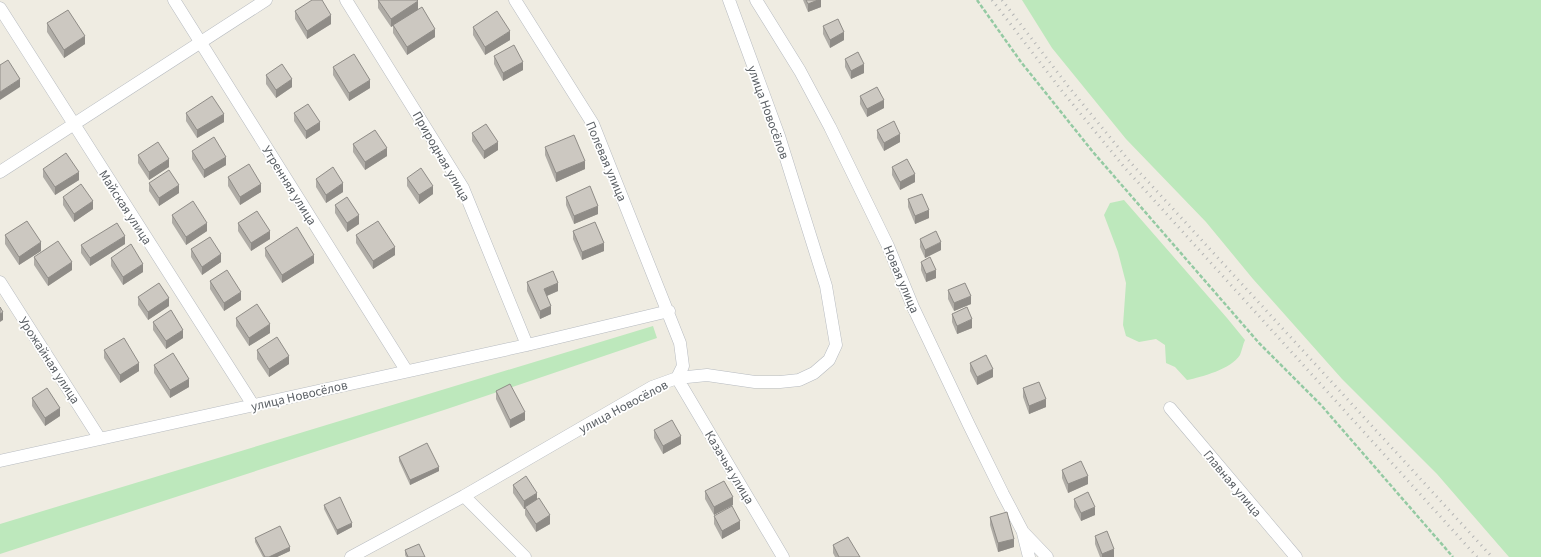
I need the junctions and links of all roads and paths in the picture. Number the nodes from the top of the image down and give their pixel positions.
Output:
1 (174, 0) edge
2 (266, 0) edge
3 (346, 0) edge
4 (514, 0) edge
5 (729, 0) edge
6 (756, 0) edge
7 (977, 0) edge
8 (0, 8) edge
9 (201, 42) junction
10 (74, 125) junction
11 (0, 172) edge
12 (0, 282) edge
13 (668, 311) junction
14 (527, 344) junction
15 (406, 370) junction
16 (677, 378) junction
17 (253, 405) junction
18 (1170, 408) dead end
19 (100, 439) junction
20 (0, 461) edge
21 (464, 496) junction
22 (1023, 532) junction
23 (351, 557) edge
24 (525, 557) edge
25 (783, 557) edge
26 (1029, 557) edge
27 (1047, 557) edge
28 (1296, 557) edge
29 (1453, 557) edge

1 - 9 street, Утренняя улица
2 - 9 street
3 - 14 street, Природная улица
4 - 13 street, Полевая улица
5 - 16 street, улица Новосёлов
6 - 22 street, Новая улица
7 - 29 path
8 - 10 street, Майская улица
9 - 10 street
9 - 15 street, Утренняя улица
10 - 11 street
10 - 17 street, Майская улица
12 - 19 street, Урожайная улица
13 - 14 street, улица Новосёлов
13 - 16 street, Полевая улица
14 - 15 street, улица Новосёлов
15 - 17 street, улица Новосёлов
16 - 21 street, улица Новосёлов
16 - 25 street, Казачья улица
17 - 19 street, улица Новосёлов
18 - 28 street, Главная улица
19 - 20 street, улица Новосёлов
21 - 23 street, улица Новосёлов
21 - 24 street
22 - 26 street
22 - 27 street, Новая улица

